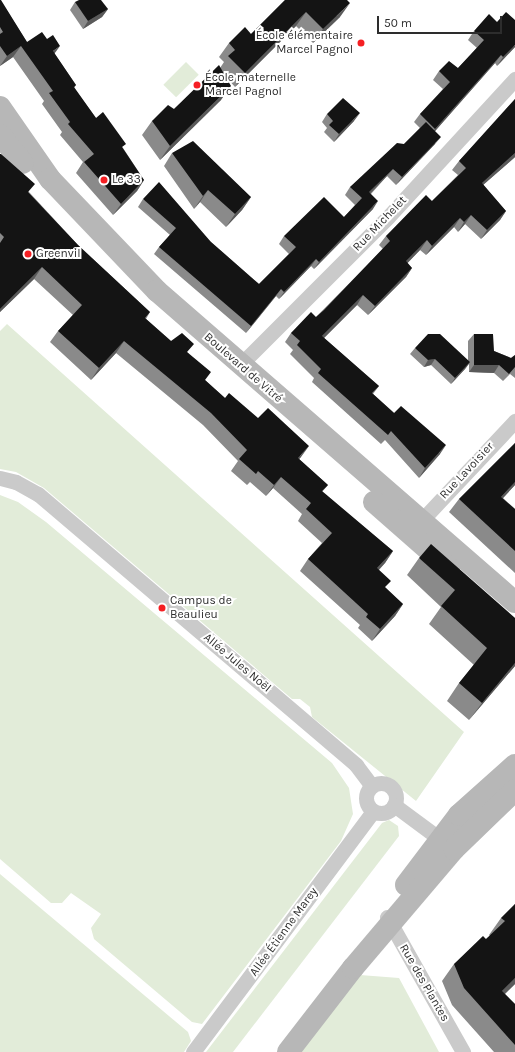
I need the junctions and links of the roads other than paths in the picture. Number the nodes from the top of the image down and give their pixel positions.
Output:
1 (515, 79) edge
2 (0, 107) edge
3 (0, 135) edge
4 (240, 364) junction
5 (515, 421) edge
6 (0, 478) edge
7 (420, 522) junction
8 (515, 602) edge
9 (515, 625) edge
10 (515, 765) edge
11 (372, 786) junction
12 (515, 790) edge
13 (394, 805) junction
14 (373, 811) junction
15 (446, 844) junction
16 (388, 920) junction
17 (194, 1052) edge
18 (288, 1052) edge
19 (463, 1052) edge

1 - 4 street, Rue Michelet
2 - 4 main road, Boulevard de Vitré
3 - 9 main road, Boulevard de Vitré
4 - 7 main road, Boulevard de Vitré
5 - 7 street, Rue Lavoisier
6 - 11 street, Allée Jules Noël
7 - 8 main road, Boulevard de Vitré
10 - 15 main road
11 - 13 street
11 - 14 street
12 - 15 main road
13 - 14 street
13 - 15 street
14 - 17 street, Allée Étienne Marey
15 - 16 main road
16 - 18 main road
16 - 19 street, Rue des Plantes

